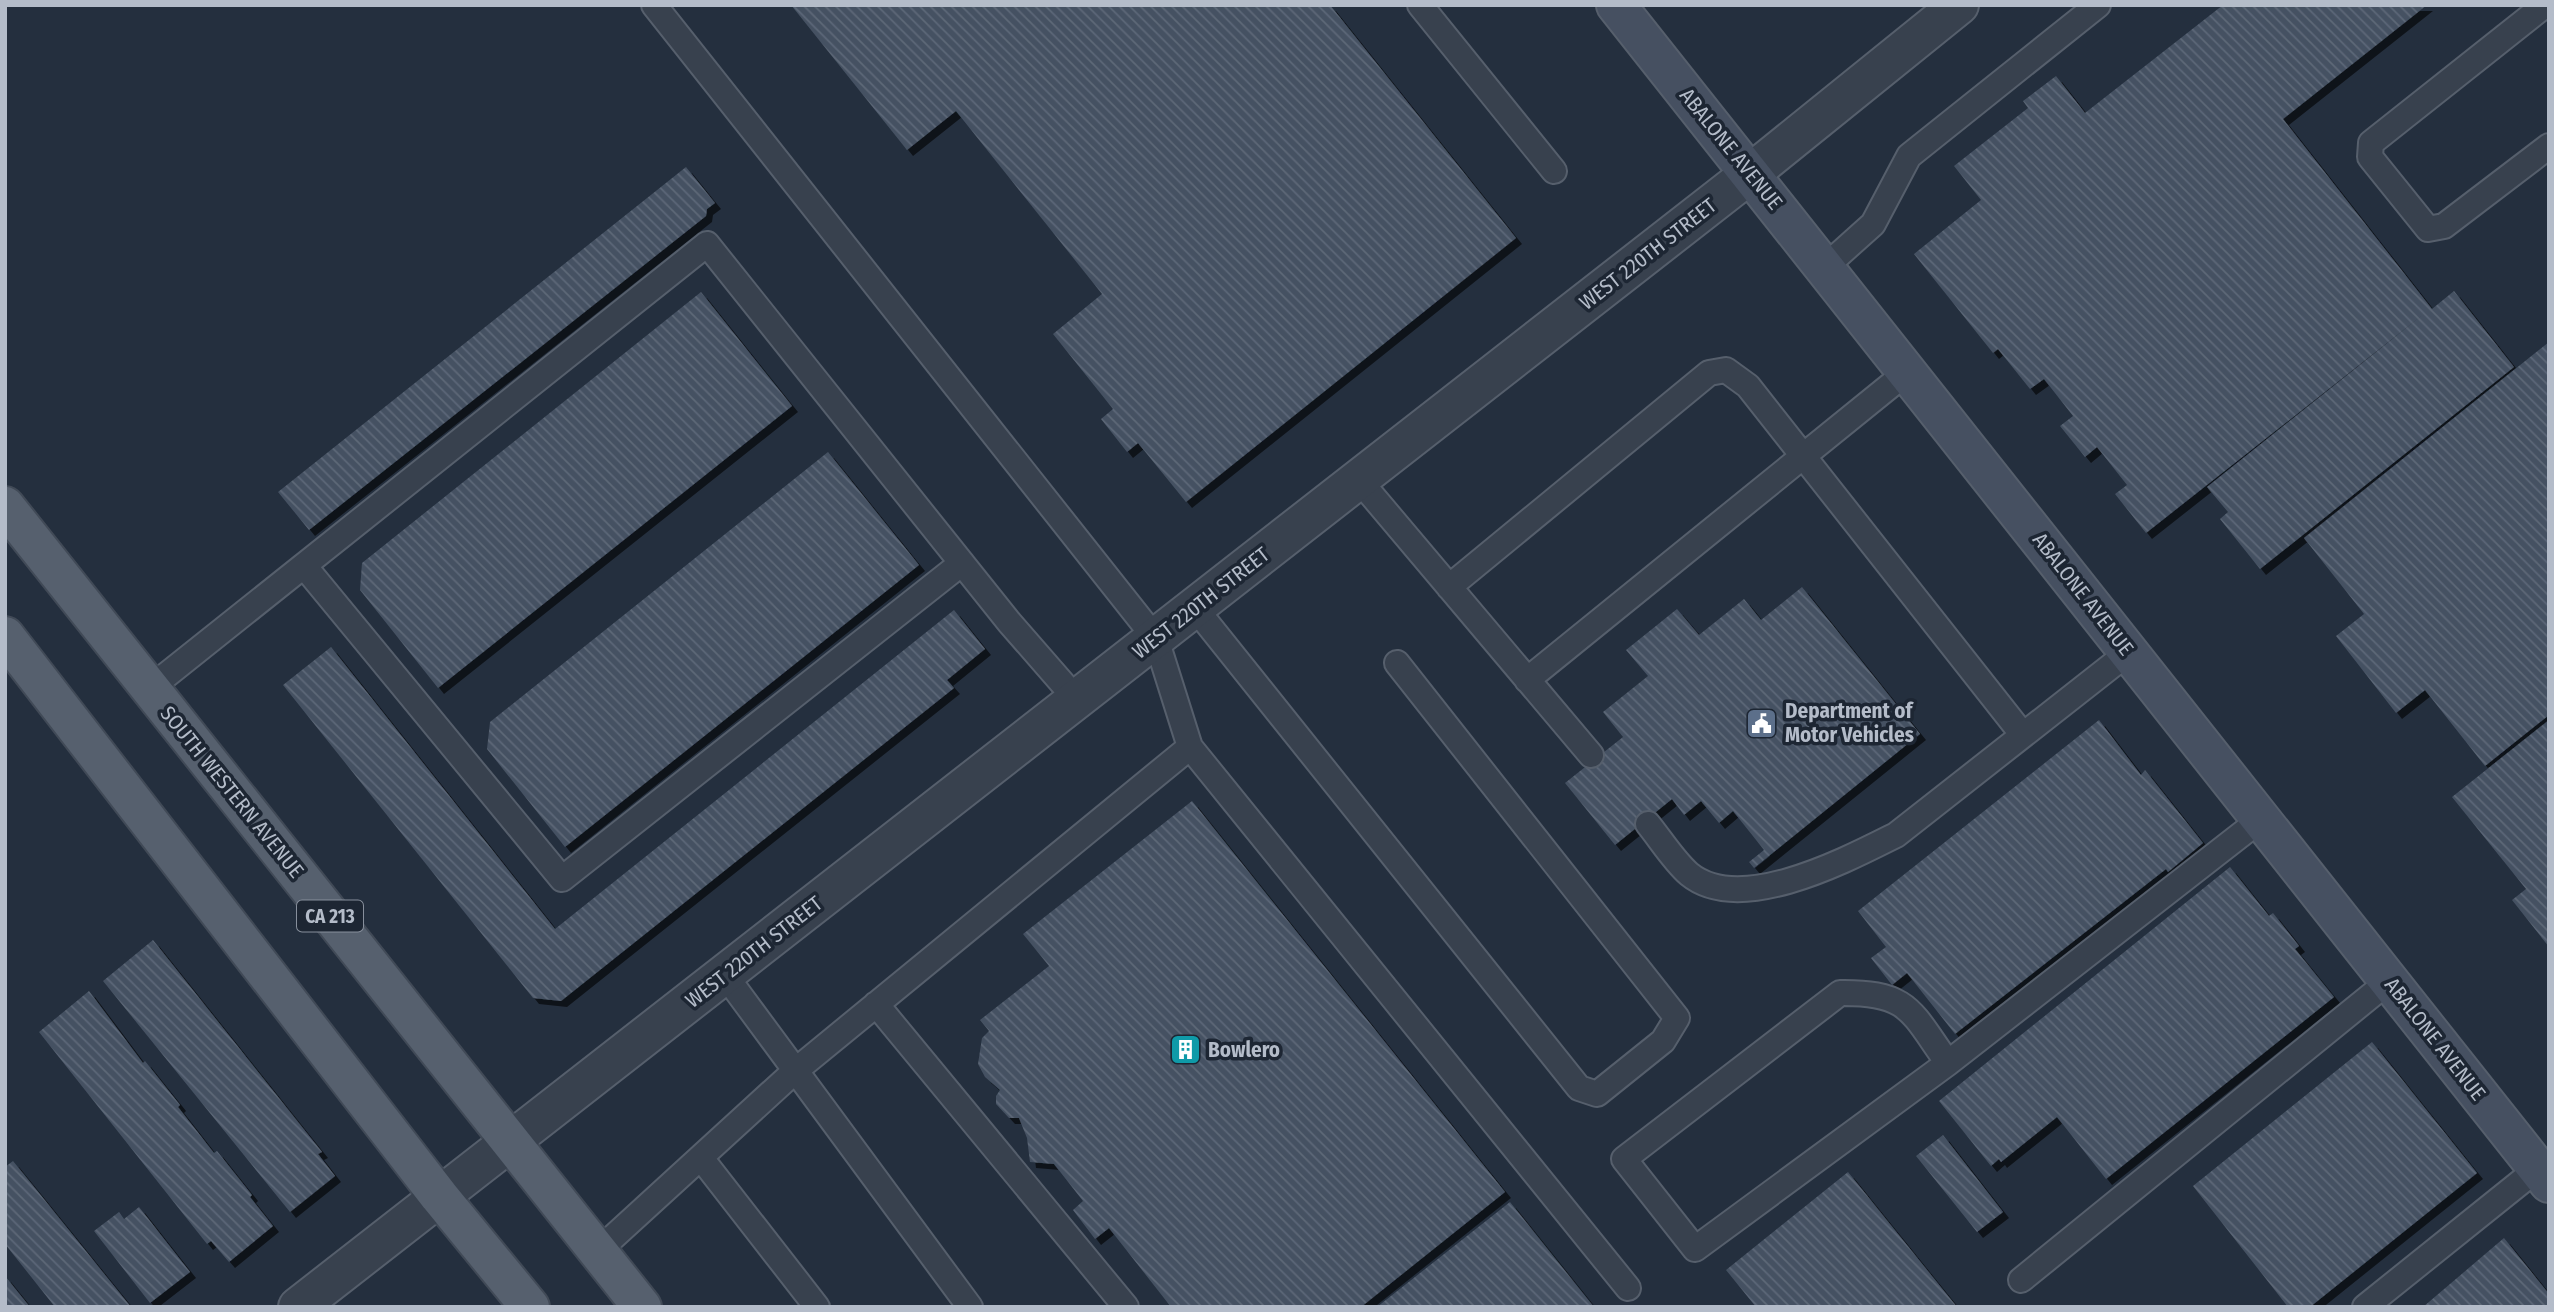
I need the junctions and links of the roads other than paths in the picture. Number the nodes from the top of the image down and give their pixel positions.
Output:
1 (654, 5) edge
2 (1420, 5) edge
3 (1616, 5) edge
4 (1959, 5) edge
5 (2098, 5) edge
6 (2545, 5) edge
7 (2549, 146) edge
8 (1555, 172) dead end
9 (1751, 173) junction
10 (1825, 267) junction
11 (1907, 372) junction
12 (1802, 456) junction
13 (1359, 480) junction
14 (5, 506) edge
15 (962, 564) junction
16 (305, 567) junction
17 (1449, 587) junction
18 (1195, 608) junction
19 (5, 636) edge
20 (1156, 639) junction
21 (2129, 652) junction
22 (1397, 663) dead end
23 (1527, 680) junction
24 (149, 689) junction
25 (1077, 701) junction
26 (2023, 735) junction
27 (1190, 747) junction
28 (1591, 755) dead end
29 (2261, 819) junction
30 (1648, 824) dead end
31 (725, 975) junction
32 (2389, 981) junction
33 (876, 1004) junction
34 (1948, 1063) junction
35 (795, 1071) junction
36 (511, 1142) junction
37 (701, 1158) junction
38 (2543, 1176) edge
39 (439, 1196) junction
40 (598, 1251) junction
41 (2021, 1280) dead end
42 (1628, 1287) dead end
43 (298, 1307) edge
44 (530, 1307) edge
45 (642, 1307) edge
46 (817, 1307) edge
47 (970, 1307) edge
48 (1126, 1307) edge
49 (2365, 1307) edge

1 - 20 lane
2 - 8 lane
3 - 9 street, ABALONE AVENUE
4 - 9 street, WEST 220TH STREET
5 - 10 lane
6 - 7 lane
9 - 10 street, ABALONE AVENUE
9 - 13 street, WEST 220TH STREET
10 - 11 street, ABALONE AVENUE
11 - 12 lane
11 - 21 street, ABALONE AVENUE
12 - 17 lane
12 - 23 lane
12 - 26 lane
13 - 17 lane
13 - 18 street, WEST 220TH STREET
14 - 24 main road, SOUTH WESTERN AVENUE / CA 213
15 - 16 lane
15 - 16 lane
15 - 25 lane
16 - 24 lane
17 - 23 lane
18 - 20 street, WEST 220TH STREET
18 - 22 lane
19 - 39 main road
20 - 25 street, WEST 220TH STREET
20 - 27 lane
21 - 26 lane
21 - 29 street, ABALONE AVENUE
23 - 28 lane
24 - 36 main road, SOUTH WESTERN AVENUE / CA 213
25 - 31 street, WEST 220TH STREET
26 - 30 lane
27 - 33 lane
27 - 42 lane
29 - 32 street, ABALONE AVENUE
29 - 34 lane
31 - 35 lane
31 - 36 street, WEST 220TH STREET
32 - 38 street, ABALONE AVENUE
32 - 41 lane
33 - 35 lane
33 - 48 lane
34 - 34 lane
35 - 37 lane
35 - 47 lane
36 - 39 street, WEST 220TH STREET
36 - 40 main road, SOUTH WESTERN AVENUE / CA 213
37 - 40 lane
37 - 46 lane
38 - 49 lane
39 - 43 street, WEST 220TH STREET
39 - 44 main road
40 - 45 main road, SOUTH WESTERN AVENUE / CA 213

